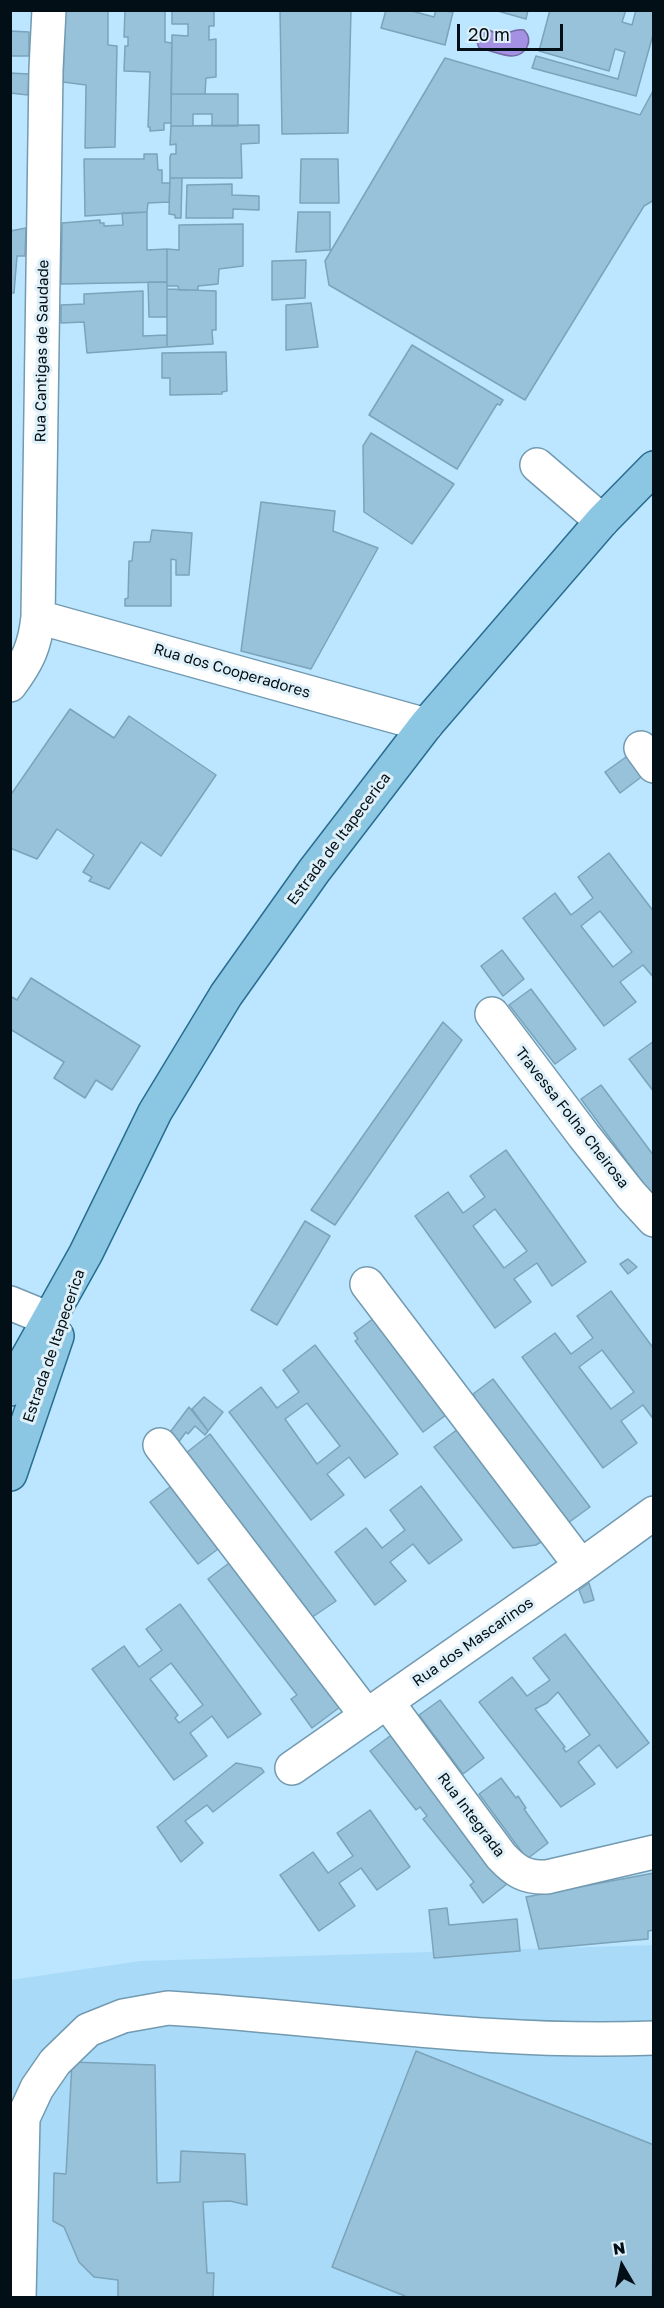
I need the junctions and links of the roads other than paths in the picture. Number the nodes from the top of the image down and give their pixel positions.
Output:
1 (49, 10) edge
2 (537, 465) dead end
3 (654, 468) edge
4 (602, 521) junction
5 (38, 617) junction
6 (10, 685) edge
7 (426, 725) junction
8 (492, 1014) dead end
9 (654, 1220) edge
10 (86, 1253) junction
11 (367, 1284) dead end
12 (10, 1303) edge
13 (49, 1319) junction
14 (10, 1389) edge
15 (160, 1445) dead end
16 (13, 1461) edge
17 (654, 1513) edge
18 (581, 1566) junction
19 (377, 1709) junction
20 (292, 1768) dead end
21 (654, 1852) edge
22 (654, 2038) edge
23 (17, 2117) edge
24 (16, 2202) edge
25 (19, 2298) edge

1 - 5 street, Rua Cantigas de Saudade
2 - 4 street
3 - 4 main road, Estrada de Itapecerica
4 - 7 main road, Estrada de Itapecerica
5 - 6 street, Rua Cantigas de Saudade
5 - 7 street, Rua dos Cooperadores
7 - 10 main road, Estrada de Itapecerica
8 - 9 street, Travessa Folha Cheirosa
10 - 13 main road, Estrada de Itapecerica
10 - 16 main road, Estrada de Itapecerica
11 - 18 street
12 - 13 street
13 - 14 main road, Estrada de Itapecerica
15 - 19 street, Rua Integrada
17 - 18 street, Rua dos Mascarinos
18 - 19 street, Rua dos Mascarinos
19 - 20 street, Rua dos Mascarinos
19 - 21 street, Rua Integrada
22 - 23 street
23 - 24 street
24 - 25 street

